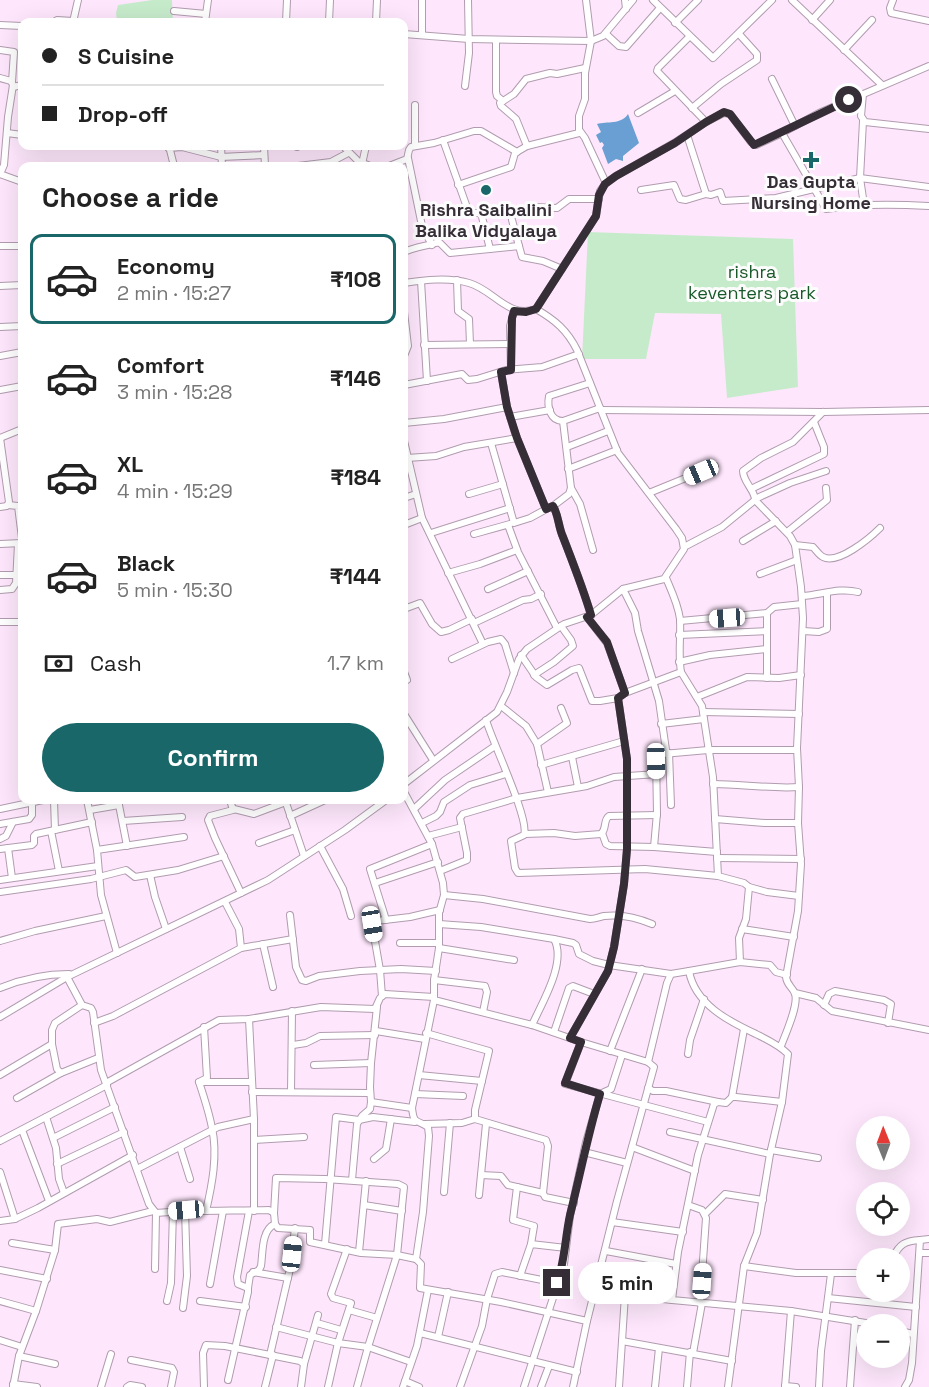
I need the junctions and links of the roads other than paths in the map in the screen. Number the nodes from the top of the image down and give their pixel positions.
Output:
1 (78, 0) edge
2 (208, 0) edge
3 (287, 0) edge
4 (330, 0) edge
5 (377, 0) edge
6 (422, 0) edge
7 (468, 0) edge
8 (586, 0) edge
9 (625, 0) edge
10 (633, 0) edge
11 (653, 0) edge
12 (698, 0) edge
13 (772, 0) edge
14 (792, 0) edge
15 (830, 0) edge
16 (893, 0) edge
17 (660, 8) junction
18 (626, 9) junction
19 (174, 11) dead end
20 (206, 14) junction
21 (74, 18) edge
22 (206, 18) edge
23 (286, 18) edge
24 (329, 18) edge
25 (376, 18) edge
26 (812, 20) junction
27 (872, 20) dead end
28 (929, 21) edge
29 (675, 23) junction
30 (0, 25) edge
31 (18, 26) edge
32 (408, 34) edge
33 (606, 34) junction
34 (739, 34) junction
35 (422, 35) junction
36 (689, 37) junction
37 (469, 39) junction
38 (496, 40) junction
39 (591, 41) junction
40 (0, 50) edge
41 (844, 50) junction
42 (929, 66) edge
43 (585, 68) junction
44 (0, 78) edge
45 (772, 79) dead end
46 (13, 85) junction
47 (18, 85) edge
48 (465, 86) dead end
49 (882, 86) junction
50 (675, 91) junction
51 (862, 94) junction
52 (503, 101) junction
53 (415, 105) dead end
54 (692, 108) junction
55 (638, 113) dead end
56 (0, 116) edge
57 (8, 117) junction
58 (863, 121) junction
59 (706, 122) junction
60 (795, 126) junction
61 (929, 129) edge
62 (580, 131) junction
63 (7, 133) junction
64 (782, 133) junction
65 (18, 134) edge
66 (687, 135) junction
67 (442, 140) junction
68 (415, 146) junction
69 (527, 146) junction
70 (194, 150) edge
71 (221, 150) edge
72 (264, 150) edge
73 (346, 150) edge
74 (517, 152) junction
75 (348, 153) junction
76 (264, 155) junction
77 (221, 157) junction
78 (408, 158) junction
79 (222, 162) edge
80 (265, 162) edge
81 (331, 162) edge
82 (359, 162) edge
83 (398, 162) edge
84 (860, 178) junction
85 (18, 181) edge
86 (606, 183) junction
87 (458, 185) junction
88 (929, 187) edge
89 (814, 188) junction
90 (641, 190) dead end
91 (706, 194) junction
92 (599, 200) junction
93 (864, 205) junction
94 (929, 206) edge
95 (535, 207) dead end
96 (512, 220) dead end
97 (432, 245) junction
98 (0, 246) edge
99 (18, 246) edge
100 (519, 246) junction
101 (490, 249) junction
102 (408, 250) edge
103 (562, 269) junction
104 (457, 280) junction
105 (421, 281) junction
106 (408, 283) edge
107 (18, 285) edge
108 (0, 286) edge
109 (536, 309) junction
110 (514, 311) junction
111 (18, 326) edge
112 (0, 327) edge
113 (470, 344) junction
114 (510, 344) junction
115 (424, 345) junction
116 (18, 353) edge
117 (579, 354) junction
118 (0, 356) edge
119 (511, 370) junction
120 (501, 372) junction
121 (427, 381) junction
122 (590, 383) junction
123 (408, 384) edge
124 (18, 387) edge
125 (0, 390) edge
126 (507, 407) junction
127 (601, 409) junction
128 (550, 410) junction
129 (929, 410) edge
130 (823, 412) junction
131 (510, 417) junction
132 (563, 422) junction
133 (814, 422) junction
134 (408, 423) edge
135 (18, 431) edge
136 (608, 431) junction
137 (0, 438) edge
138 (517, 438) junction
139 (491, 443) junction
140 (567, 447) junction
141 (617, 450) junction
142 (408, 460) edge
143 (715, 466) dead end
144 (408, 467) edge
145 (568, 469) junction
146 (826, 471) dead end
147 (503, 484) junction
148 (571, 488) junction
149 (826, 488) dead end
150 (751, 489) junction
151 (649, 493) junction
152 (416, 494) junction
153 (469, 494) dead end
154 (408, 497) edge
155 (755, 500) junction
156 (8, 505) junction
157 (18, 506) edge
158 (0, 507) edge
159 (550, 507) junction
160 (510, 508) junction
161 (422, 518) junction
162 (776, 521) junction
163 (408, 523) edge
164 (511, 524) junction
165 (880, 528) dead end
166 (787, 532) junction
167 (431, 533) junction
168 (474, 534) dead end
169 (743, 541) dead end
170 (18, 542) edge
171 (0, 543) edge
172 (795, 545) junction
173 (684, 547) junction
174 (517, 550) junction
175 (593, 550) dead end
176 (797, 561) junction
177 (18, 567) edge
178 (528, 571) junction
179 (448, 573) junction
180 (760, 574) dead end
181 (0, 575) edge
182 (17, 575) junction
183 (666, 578) junction
184 (488, 589) dead end
185 (0, 590) edge
186 (624, 590) junction
187 (858, 592) dead end
188 (827, 593) junction
189 (541, 594) junction
190 (802, 600) junction
191 (408, 608) edge
192 (768, 613) junction
193 (589, 616) junction
194 (473, 621) junction
195 (680, 621) junction
196 (0, 622) edge
197 (18, 622) edge
198 (559, 627) junction
199 (767, 631) junction
200 (803, 631) junction
201 (679, 634) junction
202 (483, 644) junction
203 (767, 649) junction
204 (521, 655) junction
205 (452, 660) dead end
206 (679, 662) junction
207 (681, 672) junction
208 (514, 673) junction
209 (534, 675) junction
210 (801, 675) junction
211 (767, 678) junction
212 (654, 683) junction
213 (625, 693) junction
214 (697, 697) junction
215 (618, 698) junction
216 (501, 706) junction
217 (561, 708) dead end
218 (799, 714) junction
219 (703, 715) junction
220 (408, 720) edge
221 (486, 720) junction
222 (662, 724) junction
223 (624, 741) junction
224 (537, 744) junction
225 (495, 746) junction
226 (708, 750) junction
227 (797, 750) junction
228 (666, 753) junction
229 (572, 757) junction
230 (433, 760) junction
231 (541, 765) junction
232 (506, 774) junction
233 (657, 774) junction
234 (627, 776) junction
235 (408, 781) edge
236 (713, 784) junction
237 (578, 787) junction
238 (799, 787) junction
239 (548, 792) junction
240 (516, 798) junction
241 (408, 799) edge
242 (27, 804) edge
243 (32, 804) edge
244 (54, 804) edge
245 (88, 804) edge
246 (112, 804) edge
247 (119, 804) edge
248 (232, 804) edge
249 (278, 804) edge
250 (286, 804) edge
251 (316, 804) edge
252 (378, 804) edge
253 (671, 806) dead end
254 (0, 809) edge
255 (234, 809) junction
256 (414, 809) junction
257 (90, 810) junction
258 (627, 815) junction
259 (657, 815) junction
260 (290, 816) junction
261 (182, 817) dead end
262 (715, 819) junction
263 (123, 821) junction
264 (13, 822) junction
265 (92, 822) junction
266 (422, 823) junction
267 (798, 823) junction
268 (0, 824) edge
269 (462, 827) junction
270 (295, 830) junction
271 (53, 831) junction
272 (602, 833) junction
273 (525, 834) junction
274 (428, 836) junction
275 (184, 837) dead end
276 (0, 839) edge
277 (259, 843) dead end
278 (432, 844) junction
279 (127, 846) junction
280 (320, 846) junction
281 (627, 846) junction
282 (654, 847) junction
283 (8, 848) junction
284 (0, 849) edge
285 (97, 850) junction
286 (717, 855) junction
287 (224, 856) junction
288 (303, 856) junction
289 (801, 859) junction
290 (438, 862) junction
291 (98, 866) junction
292 (625, 870) junction
293 (59, 871) junction
294 (440, 871) junction
295 (150, 875) junction
296 (99, 876) junction
297 (718, 876) junction
298 (12, 878) junction
299 (0, 880) edge
300 (375, 883) junction
301 (749, 887) junction
302 (0, 892) edge
303 (241, 893) junction
304 (444, 895) junction
305 (799, 896) junction
306 (225, 902) junction
307 (440, 910) junction
308 (290, 915) dead end
309 (106, 916) junction
310 (351, 916) dead end
311 (619, 917) junction
312 (386, 920) junction
313 (439, 924) junction
314 (652, 924) dead end
315 (166, 929) junction
316 (742, 929) junction
317 (794, 937) junction
318 (293, 939) junction
319 (554, 939) junction
320 (0, 941) edge
321 (400, 943) dead end
322 (263, 944) junction
323 (439, 945) junction
324 (241, 948) junction
325 (117, 953) junction
326 (514, 960) dead end
327 (740, 962) junction
328 (609, 965) junction
329 (642, 969) junction
330 (380, 970) junction
331 (436, 971) junction
332 (689, 972) junction
333 (671, 974) junction
334 (787, 975) junction
335 (70, 976) junction
336 (434, 980) junction
337 (273, 987) dead end
338 (0, 988) edge
339 (795, 993) junction
340 (594, 994) junction
341 (381, 996) junction
342 (434, 998) junction
343 (704, 999) junction
344 (82, 1005) junction
345 (824, 1005) junction
346 (377, 1006) junction
347 (292, 1011) junction
348 (483, 1012) junction
349 (0, 1017) edge
350 (249, 1019) junction
351 (94, 1023) junction
352 (888, 1023) junction
353 (532, 1025) junction
354 (204, 1027) junction
355 (744, 1029) junction
356 (929, 1030) edge
357 (555, 1032) junction
358 (375, 1033) junction
359 (426, 1036) junction
360 (570, 1038) junction
361 (581, 1042) junction
362 (52, 1044) junction
363 (292, 1045) junction
364 (781, 1046) junction
365 (610, 1051) junction
366 (688, 1054) dead end
367 (622, 1055) junction
368 (98, 1058) junction
369 (648, 1062) junction
370 (371, 1063) junction
371 (314, 1065) dead end
372 (60, 1073) junction
373 (0, 1075) edge
374 (419, 1075) junction
375 (482, 1081) junction
376 (199, 1082) junction
377 (252, 1082) junction
378 (106, 1084) junction
379 (648, 1088) junction
380 (252, 1092) junction
381 (291, 1092) junction
382 (370, 1093) junction
383 (415, 1094) junction
384 (600, 1094) junction
385 (463, 1096) dead end
386 (732, 1097) junction
387 (17, 1098) dead end
388 (371, 1102) junction
389 (718, 1102) junction
390 (782, 1102) junction
391 (643, 1104) junction
392 (115, 1107) junction
393 (412, 1108) junction
394 (46, 1118) junction
395 (254, 1119) junction
396 (391, 1119) junction
397 (475, 1119) junction
398 (358, 1120) junction
399 (415, 1122) junction
400 (708, 1122) junction
401 (425, 1124) junction
402 (450, 1124) junction
403 (486, 1124) junction
404 (213, 1129) junction
405 (22, 1130) junction
406 (124, 1132) junction
407 (670, 1132) dead end
408 (304, 1137) dead end
409 (53, 1138) junction
410 (254, 1140) junction
411 (702, 1140) junction
412 (0, 1141) edge
413 (180, 1147) junction
414 (632, 1147) junction
415 (584, 1152) junction
416 (770, 1152) junction
417 (133, 1155) junction
418 (818, 1158) dead end
419 (374, 1159) dead end
420 (627, 1163) junction
421 (57, 1164) junction
422 (137, 1169) junction
423 (694, 1171) junction
424 (0, 1172) edge
425 (481, 1175) junction
426 (190, 1179) dead end
427 (331, 1180) junction
428 (352, 1180) junction
429 (366, 1181) junction
430 (517, 1187) junction
431 (444, 1192) dead end
432 (64, 1193) junction
433 (543, 1193) junction
434 (478, 1196) dead end
435 (763, 1200) junction
436 (49, 1201) junction
437 (574, 1203) junction
438 (688, 1204) junction
439 (364, 1205) junction
440 (186, 1210) junction
441 (402, 1210) junction
442 (173, 1211) junction
443 (206, 1211) junction
444 (223, 1211) junction
445 (252, 1211) junction
446 (155, 1212) junction
447 (274, 1213) junction
448 (705, 1214) junction
449 (15, 1219) junction
450 (0, 1221) edge
451 (612, 1222) junction
452 (275, 1224) junction
453 (295, 1228) junction
454 (683, 1232) junction
455 (920, 1239) junction
456 (929, 1239) edge
457 (12, 1243) dead end
458 (325, 1244) junction
459 (531, 1244) junction
460 (566, 1248) junction
461 (897, 1248) edge
462 (346, 1249) junction
463 (55, 1250) junction
464 (606, 1251) junction
465 (359, 1252) junction
466 (920, 1253) junction
467 (929, 1253) edge
468 (398, 1255) junction
469 (416, 1259) junction
470 (676, 1264) junction
471 (744, 1266) junction
472 (155, 1269) dead end
473 (0, 1270) edge
474 (253, 1272) junction
475 (856, 1273) edge
476 (831, 1274) junction
477 (520, 1276) junction
478 (288, 1278) junction
479 (46, 1279) junction
480 (557, 1283) junction
481 (210, 1284) dead end
482 (248, 1288) junction
483 (596, 1289) junction
484 (428, 1290) junction
485 (448, 1292) junction
486 (625, 1295) junction
487 (828, 1298) junction
488 (487, 1299) junction
489 (672, 1300) junction
490 (0, 1301) edge
491 (167, 1301) dead end
492 (200, 1301) dead end
493 (701, 1303) junction
494 (246, 1307) junction
495 (739, 1307) junction
496 (916, 1307) junction
497 (183, 1308) dead end
498 (349, 1310) junction
499 (36, 1311) junction
500 (791, 1311) junction
501 (548, 1313) junction
502 (318, 1315) dead end
503 (826, 1316) junction
504 (377, 1318) junction
505 (855, 1320) joint
506 (587, 1321) junction
507 (316, 1323) junction
508 (276, 1327) junction
509 (341, 1330) junction
510 (420, 1333) junction
511 (910, 1333) edge
512 (913, 1334) junction
513 (313, 1337) junction
514 (438, 1337) junction
515 (0, 1340) edge
516 (622, 1341) junction
517 (338, 1343) junction
518 (475, 1346) junction
519 (22, 1347) junction
520 (368, 1347) junction
521 (236, 1348) junction
522 (659, 1348) junction
523 (691, 1352) junction
524 (111, 1354) dead end
525 (271, 1355) junction
526 (20, 1356) junction
527 (131, 1360) dead end
528 (732, 1361) junction
529 (411, 1362) junction
530 (533, 1362) junction
531 (56, 1364) dead end
532 (304, 1364) junction
533 (549, 1366) junction
534 (577, 1372) junction
535 (228, 1380) dead end
536 (404, 1384) edge
537 (13, 1386) edge
538 (37, 1387) edge
539 (101, 1387) edge
540 (127, 1387) edge
541 (142, 1387) edge
542 (171, 1387) edge
543 (204, 1387) edge
544 (265, 1387) edge
545 (302, 1387) edge
546 (328, 1387) edge
547 (357, 1387) edge
548 (419, 1387) edge
549 (460, 1387) edge
550 (524, 1387) edge
551 (541, 1387) edge
552 (573, 1387) edge
553 (619, 1387) edge
554 (655, 1387) edge
555 (687, 1387) edge
556 (728, 1387) edge
557 (785, 1387) edge
558 (796, 1387) edge
559 (819, 1387) edge
560 (850, 1387) edge
561 (905, 1387) edge

1 - 21 street
2 - 20 street
3 - 23 street
4 - 24 street
5 - 25 street
6 - 35 street
7 - 37 street
8 - 39 street
9 - 18 street
10 - 18 street
11 - 17 street
12 - 29 street
13 - 34 street
14 - 26 street
15 - 26 street
16 - 28 street
17 - 29 street
17 - 33 street
18 - 33 street
19 - 20 street
20 - 22 street
26 - 41 street
27 - 41 street
29 - 36 street
30 - 31 street
32 - 35 street
33 - 39 street
34 - 36 street
34 - 54 street
35 - 37 street
36 - 50 street
37 - 38 street
37 - 48 street
38 - 39 street
38 - 52 street
39 - 43 street
40 - 46 street
41 - 49 street
42 - 49 street
43 - 52 street
43 - 62 street
44 - 46 street
45 - 60 street
46 - 47 street
46 - 57 street
49 - 51 street
50 - 54 street
50 - 55 street
51 - 58 street
51 - 60 street
52 - 69 street
53 - 68 street
54 - 59 street
56 - 57 street
57 - 63 street
58 - 61 street
58 - 84 street
59 - 64 street
59 - 66 street
60 - 64 street
62 - 69 street
62 - 86 street
63 - 65 street
63 - 85 street
64 - 89 street
66 - 86 street
66 - 91 street
67 - 68 street
67 - 74 street
67 - 87 street
68 - 78 street
69 - 74 street
70 - 77 street
71 - 77 street
72 - 76 street
73 - 75 street
74 - 87 street
75 - 81 street
75 - 82 street
76 - 77 street
76 - 80 street
77 - 79 street
78 - 83 street
78 - 97 street
84 - 88 street
84 - 89 street
84 - 93 street
86 - 92 street
87 - 101 street
89 - 91 street
89 - 93 street
90 - 91 street
92 - 95 street
92 - 103 street
93 - 94 street
96 - 100 street
97 - 101 street
97 - 102 street
98 - 99 street
100 - 101 street
100 - 103 street
103 - 109 street
104 - 105 street
104 - 110 street
104 - 113 street
105 - 106 street
105 - 115 street
107 - 108 street
109 - 110 street
109 - 117 street
110 - 114 street
111 - 112 street
113 - 114 street
113 - 115 street
114 - 119 street
115 - 121 street
116 - 118 street
117 - 119 street
117 - 122 street
119 - 120 street
120 - 121 street
120 - 126 street
121 - 123 street
122 - 127 street
122 - 128 street
124 - 125 street
126 - 131 street
126 - 134 street
127 - 130 street
127 - 132 street
127 - 136 street
128 - 131 street
128 - 132 street
129 - 130 street
130 - 133 street
131 - 138 street
132 - 140 street
133 - 150 street
133 - 150 street
135 - 137 street
136 - 140 street
136 - 141 street
137 - 156 street
138 - 139 street
138 - 159 street
139 - 142 street
139 - 147 street
140 - 145 street
141 - 145 street
141 - 151 street
143 - 151 street
144 - 152 street
145 - 148 street
146 - 155 street
147 - 153 street
147 - 160 street
148 - 159 street
148 - 175 street
149 - 166 street
150 - 155 street
151 - 173 street
152 - 154 street
152 - 161 street
155 - 162 street
155 - 173 street
156 - 157 street
156 - 158 street
159 - 164 street
159 - 193 street
160 - 164 street
160 - 167 street
161 - 163 street
161 - 167 street
162 - 166 street
162 - 169 street
164 - 168 street
164 - 174 street
165 - 172 street
166 - 172 street
167 - 179 street
170 - 171 street
172 - 176 street
173 - 183 street
174 - 178 street
174 - 179 street
176 - 180 street
176 - 190 street
177 - 182 street
178 - 184 street
178 - 189 street
179 - 194 street
181 - 182 street
182 - 185 street
183 - 186 street
183 - 195 street
186 - 193 street
186 - 212 street
187 - 188 street
188 - 190 street
188 - 200 street
189 - 194 street
189 - 198 street
190 - 192 street
190 - 200 street
191 - 194 street
192 - 195 street
192 - 199 street
193 - 198 street
193 - 213 street
194 - 202 street
195 - 201 street
196 - 197 street
198 - 204 street
198 - 209 street
199 - 201 street
199 - 203 street
200 - 210 street
201 - 206 street
202 - 205 street
202 - 208 street
203 - 206 street
203 - 211 street
204 - 208 street
204 - 209 street
206 - 207 street
207 - 212 street
207 - 214 street
208 - 216 street
209 - 215 street
210 - 211 street
210 - 218 street
211 - 214 street
212 - 213 street
212 - 222 street
213 - 215 street
214 - 219 street
215 - 223 street
216 - 221 street
216 - 224 street
217 - 224 street
218 - 219 street
218 - 227 street
219 - 222 street
219 - 226 street
220 - 230 street
221 - 225 street
221 - 230 street
222 - 228 street
223 - 229 street
223 - 234 street
224 - 231 street
225 - 232 street
225 - 256 street
226 - 227 street
226 - 228 street
226 - 236 street
227 - 238 street
228 - 233 street
228 - 253 street
229 - 231 street
229 - 237 street
230 - 235 street
231 - 239 street
232 - 240 street
232 - 266 street
233 - 234 street
233 - 259 street
234 - 237 street
234 - 258 street
236 - 238 street
236 - 262 street
237 - 239 street
238 - 267 street
239 - 240 street
240 - 269 street
240 - 273 street
241 - 256 street
242 - 254 street
243 - 264 street
244 - 271 street
245 - 257 street
246 - 257 street
247 - 263 street
248 - 255 street
249 - 255 street
250 - 260 street
251 - 260 street
252 - 280 street
255 - 287 street
256 - 266 street
257 - 265 street
258 - 259 street
258 - 272 street
258 - 281 street
259 - 282 street
260 - 270 street
261 - 263 street
262 - 267 street
262 - 286 street
263 - 279 street
264 - 268 street
264 - 276 street
265 - 271 street
265 - 285 street
266 - 274 street
267 - 289 street
269 - 274 street
269 - 294 street
270 - 277 street
270 - 288 street
271 - 283 street
271 - 293 street
272 - 273 street
272 - 281 street
273 - 292 street
274 - 278 street
275 - 279 street
278 - 290 street
278 - 300 street
279 - 285 street
280 - 288 street
280 - 310 street
281 - 282 street
281 - 292 street
282 - 286 street
283 - 284 street
283 - 298 street
285 - 291 street
286 - 289 street
286 - 297 street
287 - 295 street
287 - 303 street
288 - 303 street
289 - 305 street
290 - 294 street
290 - 300 street
291 - 293 street
291 - 296 street
292 - 297 street
292 - 311 street
293 - 298 street
294 - 304 street
295 - 296 street
295 - 315 street
296 - 302 street
296 - 309 street
297 - 301 street
298 - 299 street
300 - 312 street
301 - 305 street
301 - 316 street
303 - 306 street
304 - 307 street
304 - 311 street
305 - 317 street
306 - 315 street
306 - 324 street
307 - 312 street
307 - 313 street
308 - 318 street
309 - 320 street
309 - 325 street
311 - 314 street
311 - 328 street
312 - 330 street
313 - 319 street
313 - 323 street
315 - 325 street
316 - 317 street
316 - 327 street
317 - 334 street
318 - 322 street
318 - 330 street
319 - 328 street
319 - 353 street
321 - 323 street
322 - 324 street
322 - 337 street
323 - 326 street
323 - 331 street
324 - 351 street
325 - 335 street
327 - 332 street
327 - 334 street
328 - 329 street
328 - 340 street
329 - 333 street
329 - 365 street
330 - 331 street
330 - 341 street
331 - 336 street
332 - 333 street
332 - 343 street
333 - 369 street
334 - 339 street
335 - 338 street
335 - 344 street
335 - 349 street
336 - 342 street
336 - 348 street
339 - 345 street
339 - 364 street
340 - 357 street
340 - 360 street
341 - 342 street
341 - 346 street
342 - 348 street
342 - 359 street
343 - 355 street
343 - 366 street
344 - 351 street
344 - 362 street
345 - 352 street
345 - 352 street
346 - 347 street
346 - 358 street
347 - 350 street
347 - 363 street
348 - 353 street
350 - 354 street
350 - 377 street
351 - 368 street
352 - 356 street
353 - 357 street
354 - 376 street
354 - 378 street
355 - 364 street
355 - 386 street
357 - 360 street
358 - 359 street
358 - 363 street
358 - 370 street
359 - 374 street
359 - 375 street
360 - 361 street
361 - 365 street
361 - 384 street
362 - 372 street
362 - 373 street
363 - 381 street
364 - 390 street
365 - 367 street
367 - 369 street
367 - 384 street
368 - 372 street
368 - 378 street
369 - 379 street
370 - 371 street
370 - 382 street
372 - 387 street
374 - 375 street
374 - 383 street
375 - 397 street
376 - 377 street
376 - 404 street
377 - 380 street
378 - 392 street
378 - 394 street
379 - 389 street
379 - 391 street
380 - 381 street
380 - 395 street
381 - 382 street
382 - 388 street
383 - 385 street
383 - 393 street
384 - 391 street
384 - 415 street
386 - 389 street
386 - 390 street
388 - 393 street
388 - 398 street
389 - 400 street
390 - 416 street
391 - 400 street
391 - 414 street
392 - 406 street
392 - 409 street
393 - 399 street
394 - 405 street
394 - 409 street
395 - 404 street
395 - 410 street
396 - 398 street
396 - 399 street
396 - 419 street
397 - 402 street
397 - 403 street
398 - 427 street
398 - 428 street
399 - 401 street
400 - 411 street
401 - 402 street
401 - 469 street
402 - 431 street
403 - 425 street
403 - 433 street
404 - 413 street
404 - 443 street
405 - 412 street
405 - 436 street
406 - 417 street
406 - 421 street
407 - 411 street
408 - 410 street
409 - 421 street
410 - 445 street
411 - 416 street
411 - 423 street
413 - 422 street
413 - 426 street
414 - 420 street
414 - 423 street
415 - 420 street
415 - 437 street
416 - 418 street
416 - 435 street
417 - 422 street
417 - 432 street
420 - 451 street
421 - 432 street
422 - 446 street
423 - 438 street
424 - 449 street
425 - 430 street
425 - 434 street
427 - 428 street
427 - 447 street
427 - 458 street
428 - 429 street
429 - 439 street
429 - 441 street
430 - 433 street
430 - 459 street
432 - 436 street
433 - 437 street
435 - 448 street
435 - 471 street
436 - 449 street
437 - 460 street
438 - 448 street
438 - 454 street
439 - 441 street
439 - 465 street
440 - 442 street
440 - 443 street
440 - 497 street
441 - 468 street
442 - 446 street
442 - 491 street
443 - 444 street
444 - 445 street
444 - 481 street
445 - 447 street
445 - 482 street
446 - 463 street
446 - 472 street
447 - 452 street
448 - 493 street
449 - 450 street
451 - 454 street
451 - 464 street
452 - 453 street
452 - 474 street
453 - 458 street
453 - 478 street
454 - 470 street
455 - 456 street
455 - 461 street
455 - 466 street
457 - 463 street
458 - 462 street
459 - 460 street
459 - 477 street
460 - 480 street
462 - 465 street
462 - 498 street
463 - 479 street
464 - 470 street
464 - 483 street
465 - 468 street
466 - 467 street
466 - 496 street
468 - 469 street
468 - 504 street
469 - 484 street
470 - 489 street
471 - 476 street
471 - 495 street
473 - 479 street
474 - 478 street
474 - 482 street
475 - 476 street
476 - 487 street
477 - 480 street
477 - 488 street
478 - 508 street
479 - 499 street
480 - 501 street
482 - 494 street
483 - 486 street
483 - 506 street
484 - 485 street
484 - 510 street
485 - 488 street
485 - 514 street
486 - 489 street
486 - 516 street
487 - 496 street
487 - 503 street
488 - 501 street
488 - 518 street
489 - 493 street
490 - 499 street
492 - 494 street
493 - 495 street
493 - 523 street
494 - 521 street
495 - 500 street
495 - 528 street
496 - 512 street
498 - 504 street
498 - 509 street
499 - 519 street
500 - 503 street
500 - 557 street
501 - 506 street
501 - 530 street
502 - 507 street
503 - 505 street
503 - 559 street
504 - 520 street
505 - 560 street
506 - 534 street
507 - 509 street
507 - 513 street
508 - 513 street
508 - 525 street
509 - 517 street
510 - 514 street
510 - 529 street
511 - 512 street
512 - 561 street
513 - 517 street
513 - 532 street
514 - 518 street
515 - 519 street
516 - 522 street
516 - 553 street
517 - 520 street
517 - 546 street
518 - 530 street
518 - 549 street
519 - 526 street
520 - 529 street
520 - 547 street
521 - 525 street
521 - 535 street
521 - 543 street
522 - 523 street
522 - 554 street
523 - 528 street
523 - 555 street
524 - 539 street
525 - 532 street
525 - 544 street
526 - 531 street
526 - 537 street
527 - 542 street
528 - 556 street
529 - 536 street
530 - 533 street
530 - 550 street
532 - 545 street
533 - 534 street
533 - 551 street
534 - 552 street
536 - 548 street
537 - 538 street
540 - 541 street
557 - 558 street

